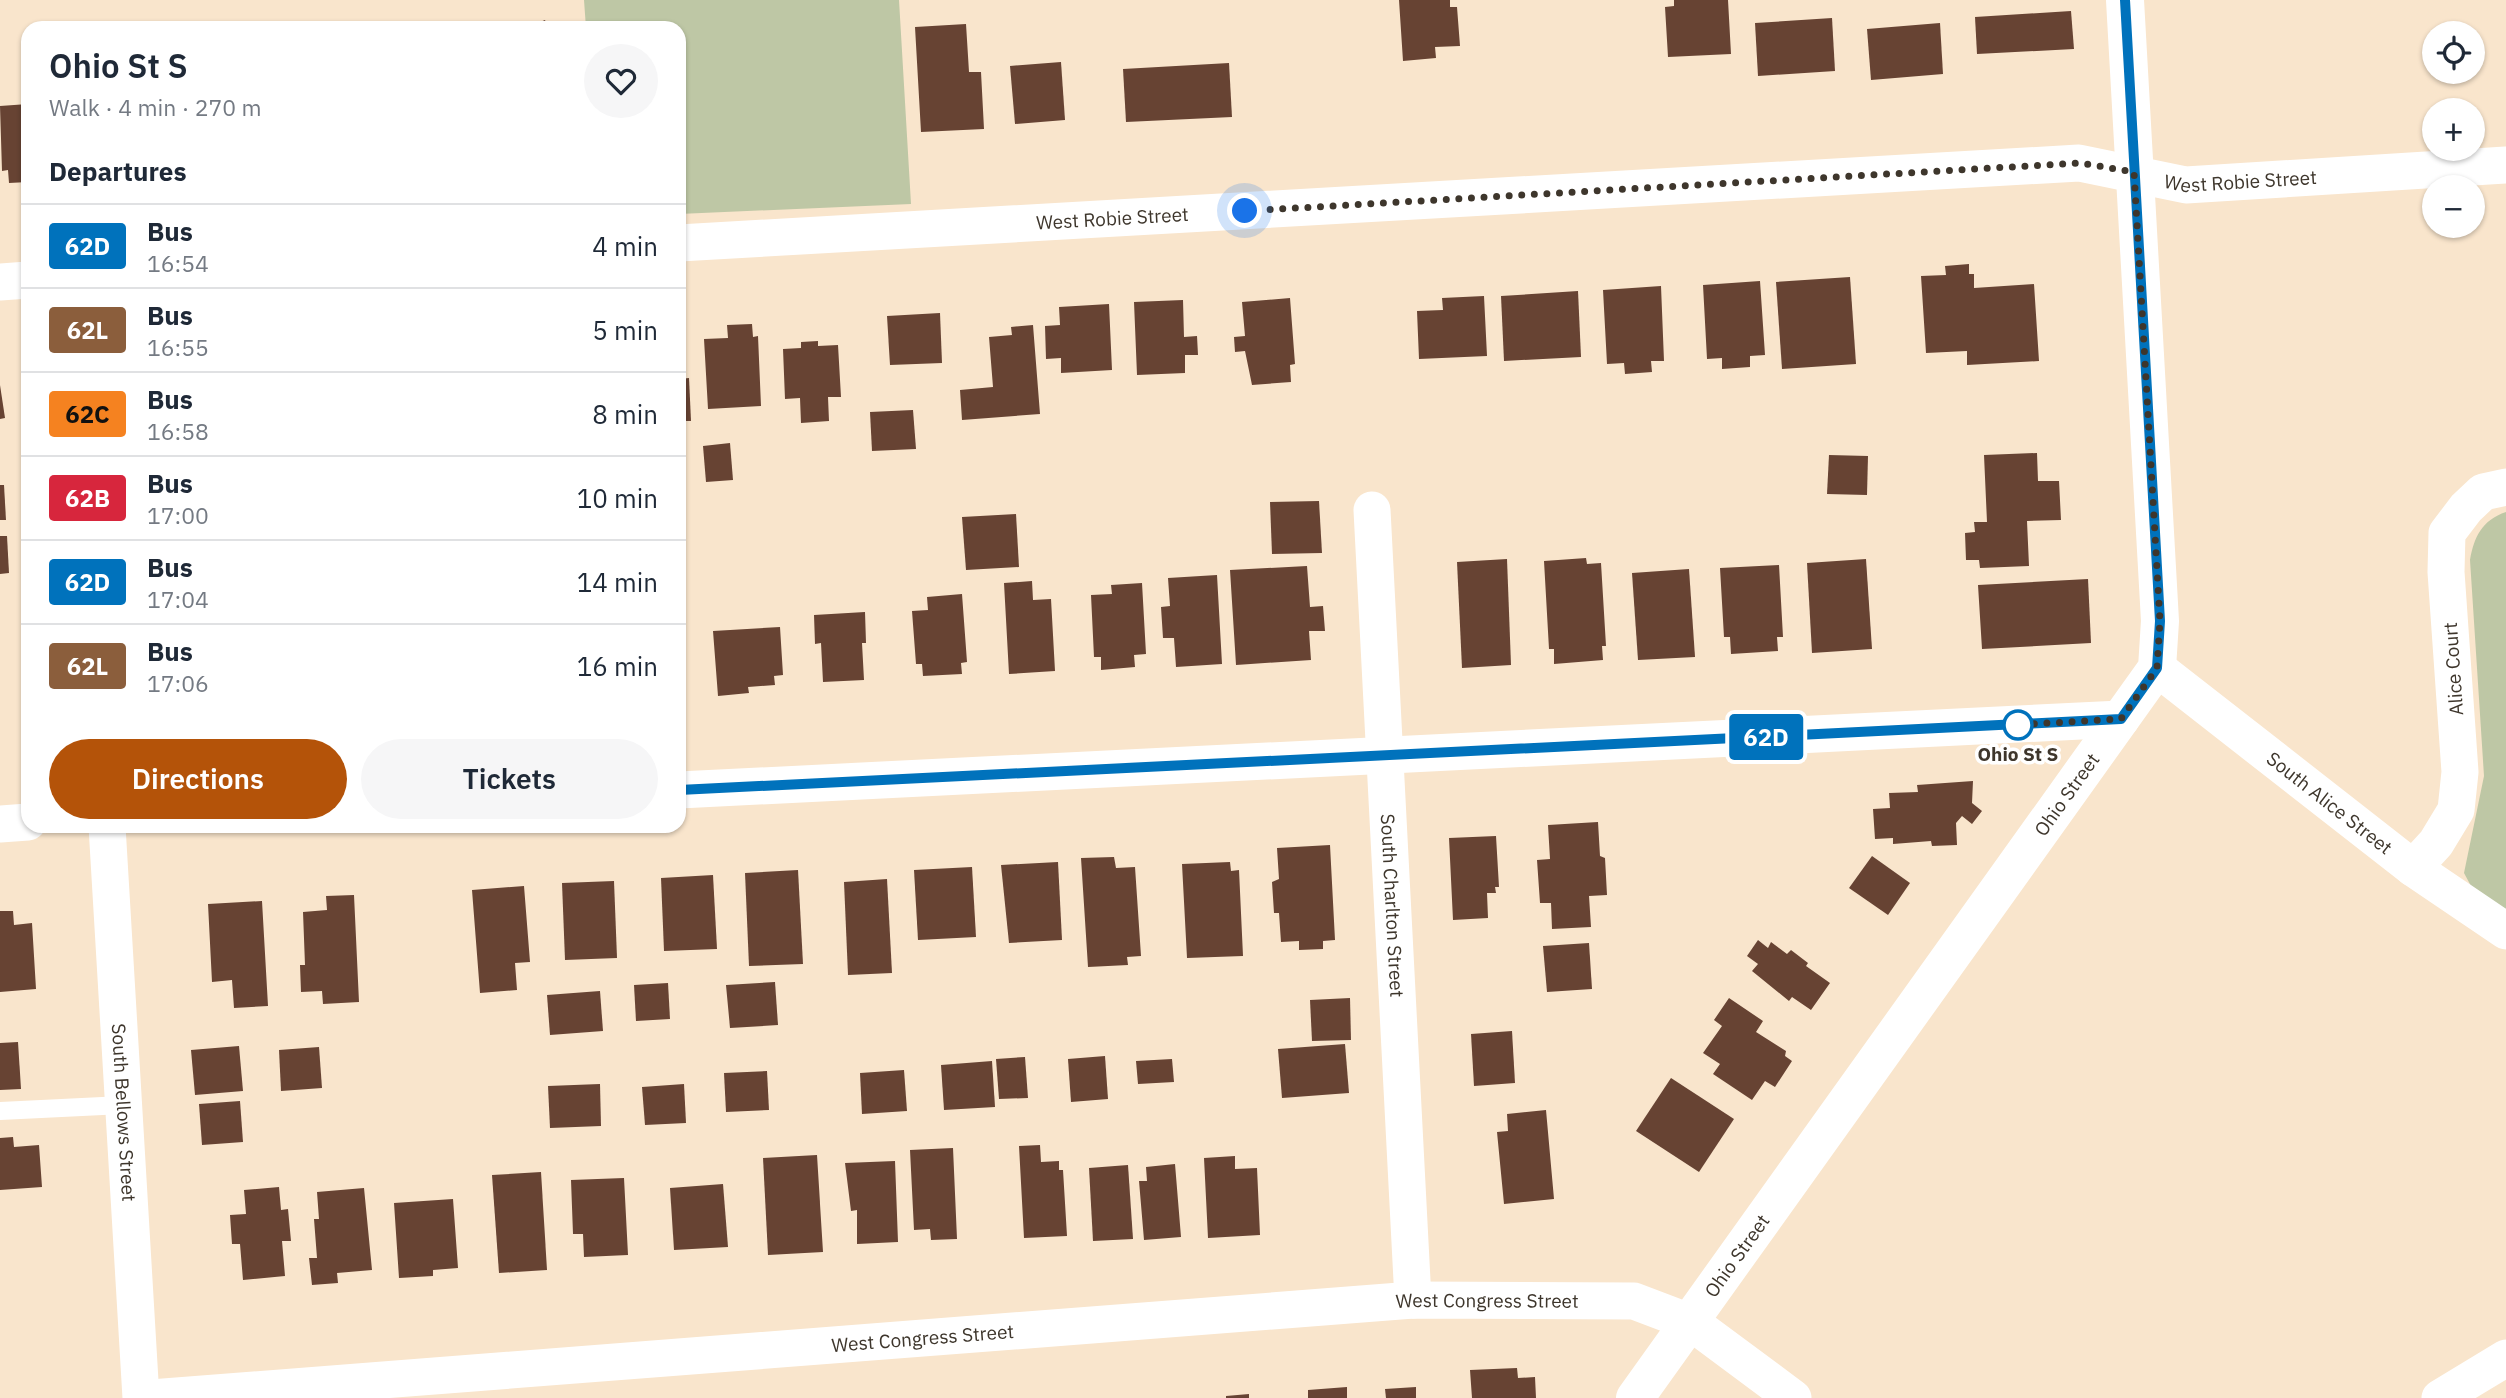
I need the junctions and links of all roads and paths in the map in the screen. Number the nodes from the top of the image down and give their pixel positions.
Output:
1 (2125, 0) edge
2 (2506, 165) edge
3 (2134, 172) junction
4 (686, 243) edge
5 (21, 280) edge
6 (0, 282) edge
7 (2506, 487) edge
8 (1372, 510) dead end
9 (2157, 668) junction
10 (2121, 719) junction
11 (1383, 757) junction
12 (686, 790) edge
13 (21, 822) edge
14 (0, 824) edge
15 (107, 833) edge
16 (2413, 868) junction
17 (2506, 931) edge
18 (123, 1105) junction
19 (0, 1111) edge
20 (1413, 1300) junction
21 (1692, 1323) junction
22 (2506, 1358) edge
23 (141, 1398) edge
24 (151, 1398) edge
25 (1635, 1398) edge
26 (1793, 1398) edge
27 (2440, 1398) edge

1 - 3 street
2 - 3 street, West Robie Street
3 - 4 street, West Robie Street
3 - 9 street
5 - 6 street
7 - 16 street, Alice Court
8 - 11 street, South Charlton Street
9 - 10 street, Ohio Street
9 - 16 street, South Alice Street
10 - 11 street
10 - 21 street, Ohio Street
11 - 12 street
11 - 20 street, South Charlton Street
13 - 14 street
15 - 18 street, South Bellows Street
16 - 17 street, South Alice Street
18 - 19 lane
18 - 23 street, South Bellows Street
20 - 21 street, West Congress Street
20 - 24 street, West Congress Street
21 - 25 street, Ohio Street
21 - 26 street, West Congress Street
22 - 27 street

